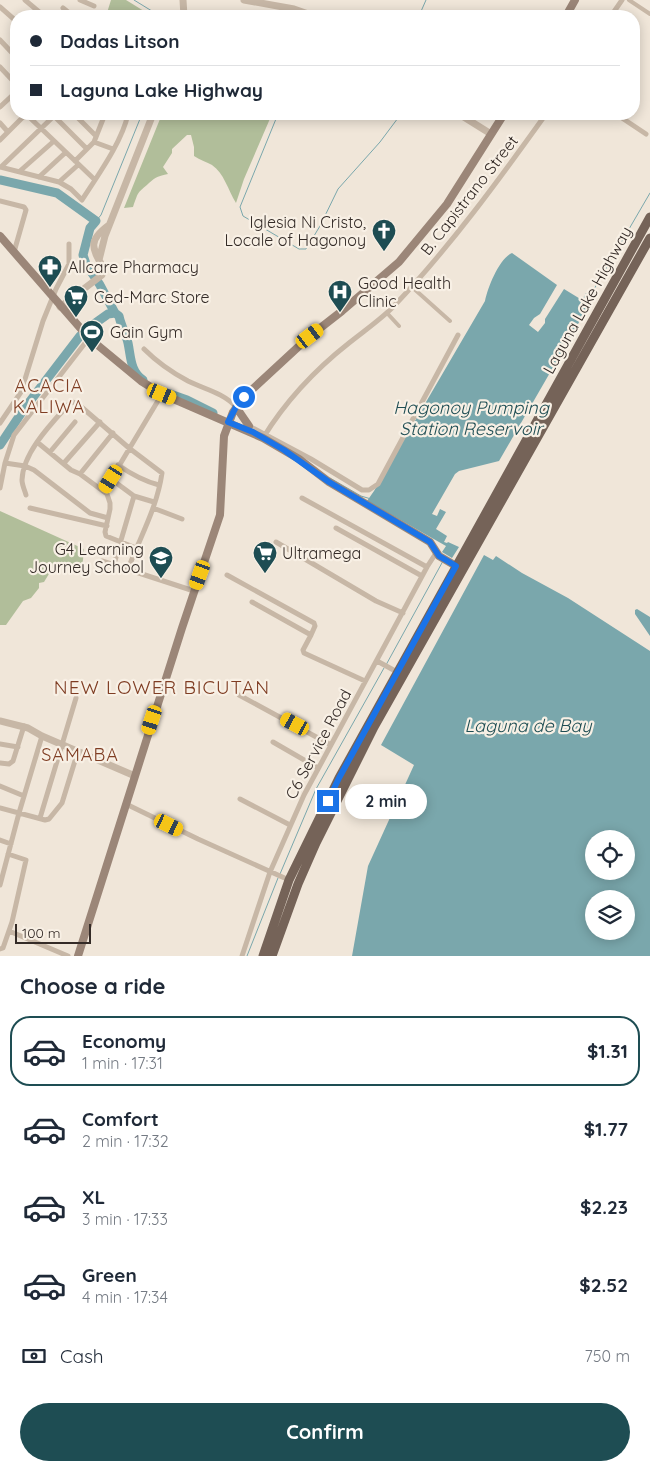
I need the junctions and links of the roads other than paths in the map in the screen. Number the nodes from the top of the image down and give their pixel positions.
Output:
1 (25, 0) edge
2 (80, 0) edge
3 (244, 0) edge
4 (629, 0) edge
5 (94, 6) dead end
6 (63, 8) dead end
7 (37, 10) edge
8 (66, 10) edge
9 (297, 10) edge
10 (650, 14) edge
11 (0, 40) edge
12 (10, 50) edge
13 (0, 67) edge
14 (10, 78) edge
15 (0, 98) edge
16 (10, 98) edge
17 (5, 103) junction
18 (0, 107) edge
19 (20, 120) edge
20 (32, 120) edge
21 (50, 120) edge
22 (60, 120) edge
23 (79, 120) edge
24 (102, 120) edge
25 (127, 120) edge
26 (151, 120) edge
27 (469, 120) edge
28 (500, 120) edge
29 (542, 120) edge
30 (625, 120) edge
31 (0, 123) edge
32 (41, 128) junction
33 (8, 132) junction
34 (491, 134) junction
35 (646, 134) dead end
36 (95, 139) junction
37 (0, 140) edge
38 (54, 141) junction
39 (87, 150) junction
40 (113, 150) junction
41 (65, 153) junction
42 (76, 163) junction
43 (0, 167) edge
44 (20, 171) junction
45 (39, 177) junction
46 (94, 179) junction
47 (58, 182) junction
48 (0, 201) edge
49 (650, 217) edge
50 (650, 238) edge
51 (1, 239) edge
52 (69, 244) dead end
53 (14, 252) junction
54 (412, 287) junction
55 (53, 298) junction
56 (60, 307) junction
57 (387, 313) junction
58 (450, 321) dead end
59 (399, 326) dead end
60 (458, 335) dead end
61 (89, 338) junction
62 (144, 349) dead end
63 (162, 394) junction
64 (232, 415) junction
65 (214, 416) junction
66 (75, 422) dead end
67 (100, 422) junction
68 (0, 424) edge
69 (249, 426) joint
70 (224, 432) junction
71 (113, 433) junction
72 (264, 436) junction
73 (37, 442) junction
74 (129, 448) junction
75 (50, 452) junction
76 (5, 462) junction
77 (64, 463) junction
78 (118, 465) junction
79 (25, 466) junction
80 (80, 474) junction
81 (332, 478) junction
82 (111, 479) junction
83 (159, 485) junction
84 (0, 488) edge
85 (104, 491) junction
86 (26, 495) dead end
87 (134, 496) junction
88 (302, 498) dead end
89 (154, 502) junction
90 (30, 508) dead end
91 (153, 508) junction
92 (108, 518) junction
93 (182, 519) dead end
94 (107, 526) junction
95 (336, 528) dead end
96 (120, 542) junction
97 (276, 542) dead end
98 (136, 548) junction
99 (438, 554) junction
100 (102, 562) dead end
101 (114, 564) junction
102 (453, 564) junction
103 (426, 567) junction
104 (128, 569) junction
105 (227, 575) dead end
106 (422, 576) junction
107 (194, 590) junction
108 (252, 602) dead end
109 (403, 613) junction
110 (310, 635) junction
111 (379, 662) junction
112 (397, 673) junction
113 (365, 681) junction
114 (239, 694) dead end
115 (76, 698) dead end
116 (0, 721) edge
117 (24, 726) junction
118 (42, 736) junction
119 (273, 742) dead end
120 (0, 744) edge
121 (62, 745) junction
122 (331, 745) junction
123 (18, 747) junction
124 (78, 751) junction
125 (0, 763) edge
126 (318, 768) junction
127 (135, 776) junction
128 (0, 786) edge
129 (24, 796) junction
130 (240, 799) dead end
131 (126, 804) junction
132 (0, 808) edge
133 (19, 812) junction
134 (40, 818) junction
135 (290, 825) junction
136 (0, 840) edge
137 (11, 844) junction
138 (8, 854) junction
139 (3, 862) edge
140 (271, 873) junction
141 (286, 879) junction
142 (0, 881) edge
143 (9, 931) junction
144 (0, 949) edge
145 (68, 956) edge
146 (78, 956) edge
147 (242, 956) edge
148 (263, 956) edge
149 (272, 956) edge

1 - 7 street
2 - 5 street
3 - 9 street
4 - 10 street
6 - 8 street
11 - 12 street
13 - 14 street
15 - 17 street
16 - 17 street
17 - 18 street
19 - 33 street
20 - 32 street
21 - 32 street
22 - 39 street
23 - 36 street
24 - 36 street
25 - 40 street
26 - 56 street
27 - 34 street
28 - 34 main road
29 - 54 street, B. Capistrano Street
30 - 35 street
31 - 33 street
32 - 38 street
32 - 43 street
33 - 37 street
34 - 64 main road
36 - 39 street
36 - 40 street
38 - 41 street
38 - 44 street
39 - 42 street
40 - 46 street
41 - 42 street
41 - 45 street
42 - 46 street
42 - 47 street
43 - 44 street
44 - 45 street
45 - 47 street
46 - 47 street
48 - 53 street
49 - 102 main road, Laguna Lake Highway
50 - 112 main road, Laguna Lake Highway
51 - 53 main road
52 - 55 street
53 - 55 main road
54 - 57 street, B. Capistrano Street
54 - 58 street
55 - 56 main road
55 - 68 street
56 - 61 main road
57 - 59 street
57 - 72 street, B. Capistrano Street
60 - 81 street
61 - 63 main road
61 - 76 street
62 - 64 street
63 - 65 main road
63 - 74 street
64 - 65 main road
64 - 69 main road
64 - 70 main road
64 - 72 main road
65 - 70 main road
66 - 75 street
67 - 71 street
67 - 73 street
67 - 77 street
69 - 72 street
70 - 107 main road
71 - 74 street
71 - 80 street
72 - 81 main road
73 - 75 street
73 - 79 street
74 - 78 street
74 - 83 street
75 - 77 street
76 - 79 street
76 - 84 street
77 - 80 street
78 - 82 street
78 - 83 street
79 - 86 street
79 - 92 street
80 - 85 street
81 - 99 main road
82 - 85 street
82 - 87 street
83 - 89 street
85 - 92 street
87 - 89 street
87 - 96 street
88 - 103 street
89 - 91 street
90 - 94 street
91 - 93 street
91 - 98 street
92 - 94 street
94 - 96 street
95 - 106 street
96 - 98 street
96 - 101 street
97 - 109 street
98 - 104 street
99 - 102 main road
99 - 103 street, C6 Service Road
100 - 101 street
101 - 104 street
102 - 112 main road, Laguna Lake Highway
103 - 106 street, C6 Service Road
104 - 107 street
105 - 110 street
106 - 109 street, C6 Service Road
107 - 127 main road
108 - 110 street
109 - 111 street, C6 Service Road
110 - 113 street
111 - 112 street
111 - 113 street, C6 Service Road
112 - 141 main road, Laguna Lake Highway
112 - 149 main road, Laguna Lake Highway
113 - 122 street, C6 Service Road
114 - 122 street
115 - 121 street
116 - 117 street
117 - 118 street
117 - 123 street
118 - 121 street
118 - 129 street
119 - 126 street
120 - 123 street
121 - 124 street
121 - 134 street
122 - 126 street, C6 Service Road
123 - 125 street
124 - 127 street
124 - 134 street
126 - 135 street, C6 Service Road
127 - 131 main road
128 - 129 street
129 - 133 street
130 - 135 street
131 - 140 street
131 - 146 main road
132 - 133 street
133 - 134 street
133 - 137 street
135 - 140 street, C6 Service Road
136 - 137 street
137 - 138 street
138 - 139 street
138 - 143 street
139 - 142 street
140 - 141 street
140 - 147 street, C6 Service Road
141 - 148 main road, Laguna Lake Highway
143 - 144 street
143 - 145 street

